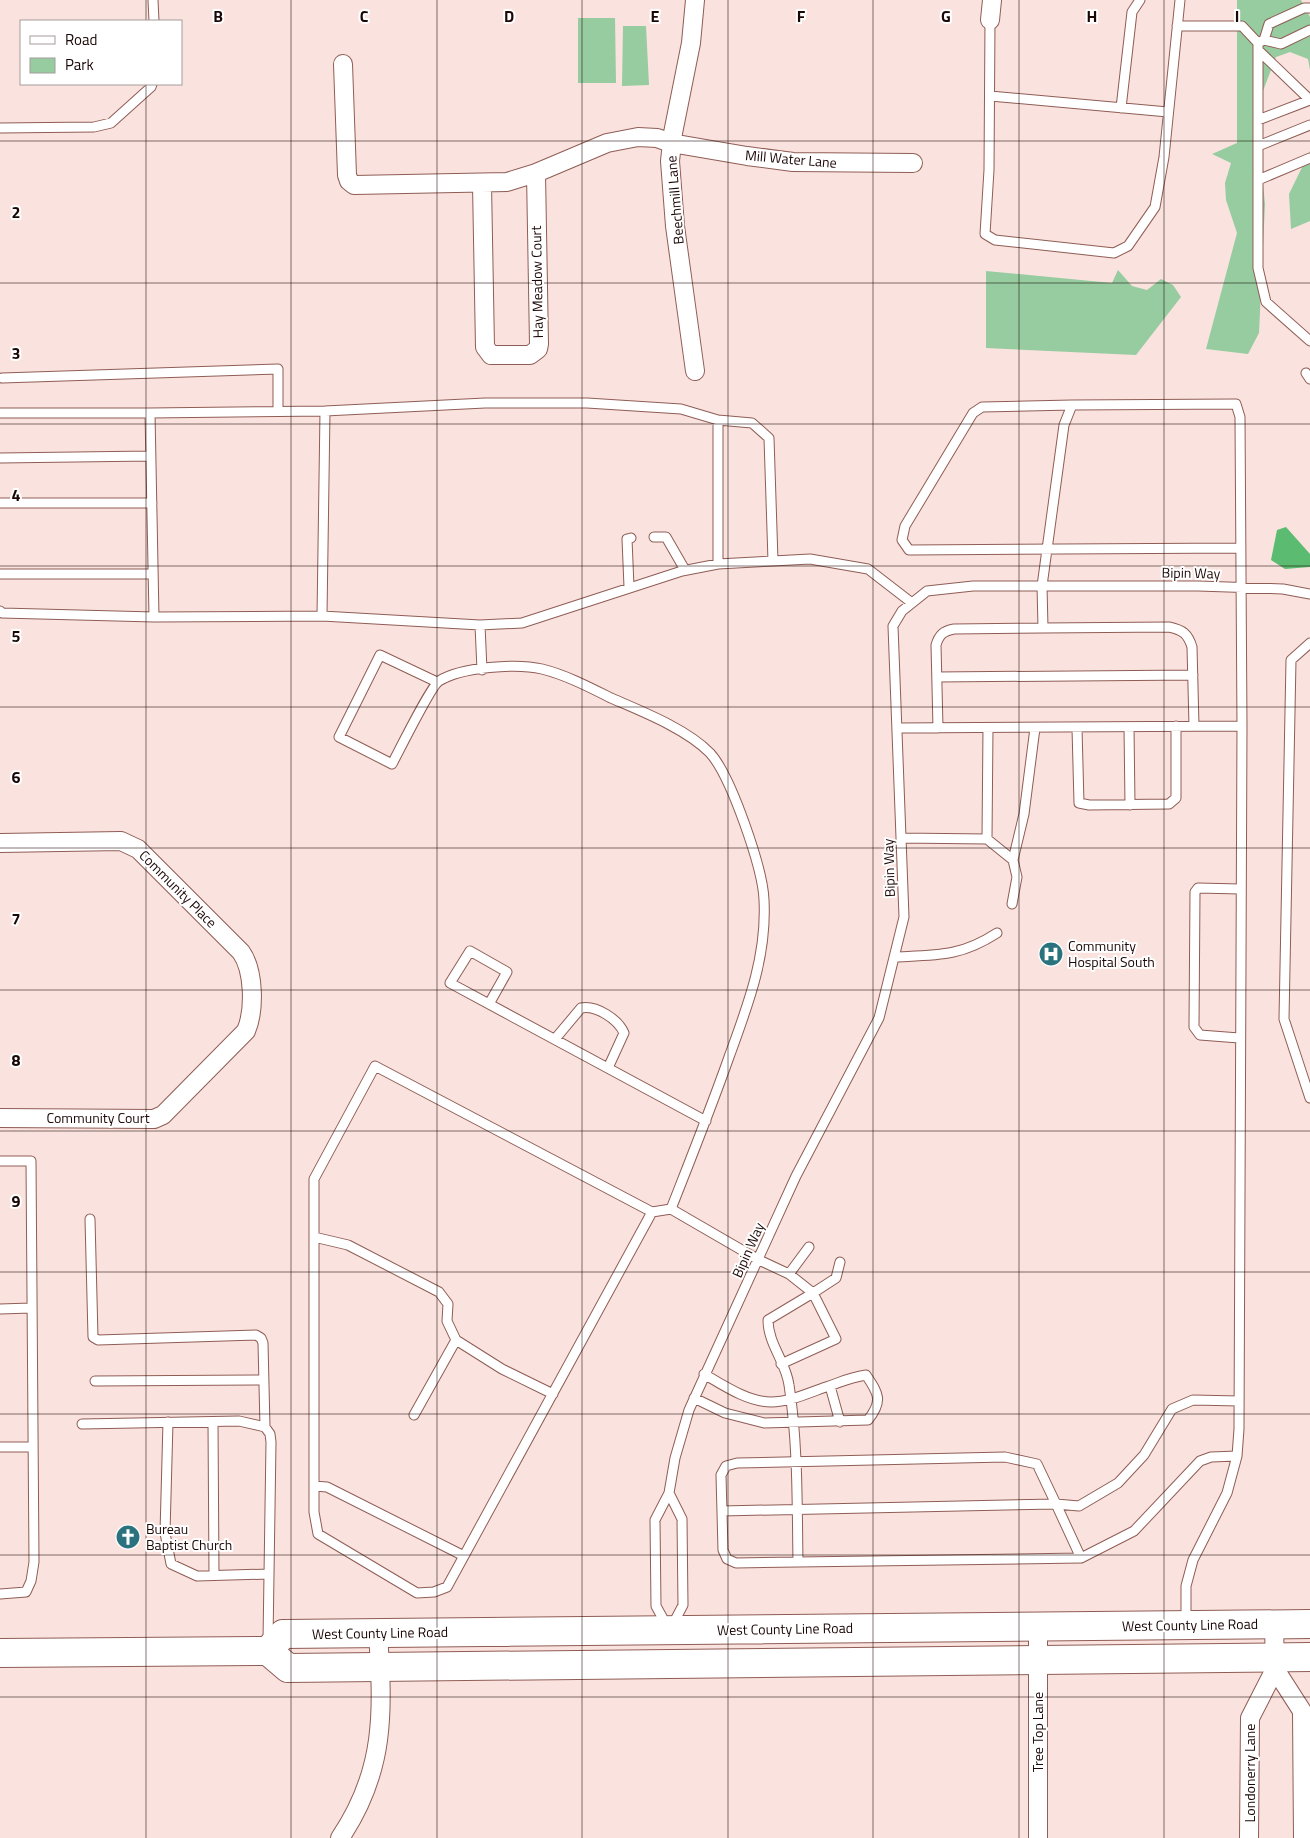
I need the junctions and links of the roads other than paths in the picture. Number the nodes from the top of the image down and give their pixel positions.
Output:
1 (152, 0) edge
2 (695, 0) edge
3 (992, 0) edge
4 (1140, 0) edge
5 (1180, 0) edge
6 (1310, 8) edge
7 (154, 20) edge
8 (990, 20) joint
9 (1177, 26) junction
10 (1310, 30) edge
11 (1260, 44) junction
12 (343, 64) dead end
13 (152, 85) edge
14 (990, 96) junction
15 (1310, 100) edge
16 (1121, 108) junction
17 (1168, 112) junction
18 (1258, 120) junction
19 (1310, 125) edge
20 (0, 128) edge
21 (671, 143) junction
22 (1258, 146) junction
23 (1310, 158) edge
24 (913, 163) dead end
25 (536, 173) junction
26 (1258, 180) junction
27 (482, 184) junction
28 (1310, 341) edge
29 (695, 371) dead end
30 (2, 378) dead end
31 (1072, 405) junction
32 (278, 411) junction
33 (325, 411) junction
34 (0, 413) edge
35 (150, 413) junction
36 (718, 420) junction
37 (151, 456) junction
38 (0, 458) edge
39 (0, 503) edge
40 (152, 503) junction
41 (654, 537) dead end
42 (631, 538) dead end
43 (1241, 548) junction
44 (1047, 550) junction
45 (773, 561) junction
46 (718, 564) junction
47 (686, 570) junction
48 (0, 574) edge
49 (153, 574) junction
50 (1042, 586) junction
51 (629, 587) junction
52 (1242, 588) junction
53 (1310, 594) edge
54 (912, 602) junction
55 (0, 611) edge
56 (322, 616) junction
57 (154, 618) junction
58 (480, 625) junction
59 (1043, 628) junction
60 (1310, 643) edge
61 (482, 670) junction
62 (1193, 675) junction
63 (937, 677) junction
64 (437, 682) junction
65 (1176, 726) junction
66 (1194, 726) junction
67 (1242, 726) junction
68 (1129, 727) junction
69 (897, 728) junction
70 (938, 728) junction
71 (988, 728) junction
72 (1035, 728) junction
73 (1077, 728) junction
74 (1130, 805) junction
75 (901, 838) junction
76 (987, 839) junction
77 (0, 843) edge
78 (1013, 860) junction
79 (1240, 889) junction
80 (1012, 904) dead end
81 (997, 933) dead end
82 (894, 957) junction
83 (489, 1004) junction
84 (248, 1027) joint
85 (1239, 1038) junction
86 (555, 1039) junction
87 (608, 1068) junction
88 (1310, 1098) edge
89 (0, 1118) edge
90 (706, 1121) junction
91 (0, 1161) edge
92 (671, 1209) junction
93 (652, 1212) junction
94 (90, 1219) dead end
95 (314, 1237) junction
96 (809, 1247) dead end
97 (759, 1260) junction
98 (840, 1262) dead end
99 (789, 1274) junction
100 (813, 1293) junction
101 (31, 1308) junction
102 (0, 1309) edge
103 (456, 1340) junction
104 (781, 1364) junction
105 (704, 1374) junction
106 (264, 1380) junction
107 (95, 1381) dead end
108 (830, 1386) junction
109 (553, 1394) junction
110 (694, 1398) junction
111 (790, 1399) junction
112 (1239, 1401) junction
113 (414, 1415) dead end
114 (168, 1422) junction
115 (212, 1422) junction
116 (840, 1422) junction
117 (792, 1423) junction
118 (82, 1424) dead end
119 (265, 1427) junction
120 (33, 1446) junction
121 (0, 1447) edge
122 (1237, 1456) junction
123 (795, 1462) junction
124 (314, 1486) junction
125 (668, 1492) junction
126 (1056, 1504) junction
127 (722, 1510) junction
128 (797, 1510) junction
129 (464, 1556) junction
130 (1081, 1558) junction
131 (798, 1562) junction
132 (269, 1574) junction
133 (214, 1575) junction
134 (0, 1594) edge
135 (1274, 1624) junction
136 (1310, 1624) edge
137 (1186, 1625) junction
138 (1038, 1627) junction
139 (670, 1630) junction
140 (378, 1633) junction
141 (268, 1651) junction
142 (0, 1654) edge
143 (1310, 1658) edge
144 (1038, 1660) junction
145 (672, 1664) junction
146 (1275, 1664) junction
147 (380, 1667) junction
148 (1306, 1711) edge
149 (340, 1838) edge
150 (1038, 1838) edge
151 (1249, 1838) edge
152 (1303, 1838) edge

1 - 7 lane
2 - 21 street, Beechmill Lane
3 - 8 street
4 - 16 lane
5 - 9 lane
6 - 11 lane
8 - 14 lane
9 - 11 lane
9 - 17 lane
10 - 11 lane
11 - 15 lane
11 - 18 lane
12 - 27 street
13 - 20 lane
14 - 16 lane
14 - 17 lane
15 - 18 lane
16 - 17 lane
18 - 22 lane
19 - 22 lane
21 - 24 street, Mill Water Lane
21 - 25 street
21 - 29 street, Beechmill Lane
22 - 26 lane
23 - 26 lane
25 - 27 street
25 - 27 street, Hay Meadow Court
26 - 28 lane
30 - 32 lane
31 - 43 lane
31 - 44 lane
31 - 44 lane
32 - 33 lane
32 - 35 lane
33 - 36 lane
33 - 56 lane
34 - 35 lane
35 - 37 lane
36 - 45 lane
36 - 46 lane
37 - 38 lane
37 - 40 lane
39 - 40 lane
40 - 49 lane
41 - 47 lane
42 - 51 lane
43 - 44 lane
43 - 52 lane
44 - 50 lane
45 - 46 lane
45 - 54 lane
46 - 47 lane
47 - 51 lane
48 - 49 lane
49 - 57 lane
50 - 52 lane, Bipin Way
50 - 54 lane, Bipin Way
50 - 59 lane
51 - 58 lane
52 - 53 lane, Bipin Way
52 - 67 lane
54 - 69 lane, Bipin Way
55 - 57 lane
56 - 57 lane
56 - 58 lane
58 - 61 lane
59 - 62 lane
59 - 63 lane
60 - 88 lane
61 - 64 lane
61 - 90 lane
62 - 63 lane
62 - 66 lane
63 - 70 lane
64 - 64 lane
65 - 66 lane
65 - 68 lane
65 - 74 lane
66 - 67 lane
67 - 79 lane
68 - 73 lane
68 - 74 lane
69 - 70 lane
69 - 75 lane, Bipin Way
70 - 71 lane
71 - 72 lane
71 - 76 lane
72 - 73 lane
72 - 78 lane
73 - 74 lane
75 - 76 lane
75 - 82 lane, Bipin Way
76 - 78 lane
77 - 84 street, Community Place
78 - 80 lane
79 - 85 lane
79 - 85 lane
81 - 82 lane
82 - 97 lane, Bipin Way
83 - 83 lane
83 - 86 lane
84 - 89 street, Community Court
85 - 112 lane
86 - 87 lane
86 - 87 lane
87 - 90 lane
90 - 92 lane
91 - 101 lane
92 - 93 lane
92 - 97 lane
93 - 95 lane
93 - 109 lane
94 - 106 lane
95 - 103 lane
95 - 124 lane
96 - 99 lane
97 - 99 lane
97 - 105 lane, Bipin Way
98 - 100 lane
99 - 100 lane
100 - 104 lane
100 - 104 lane
101 - 102 lane
101 - 120 lane
103 - 109 lane
103 - 113 lane
104 - 111 lane
105 - 110 lane, Bipin Way
105 - 111 lane
106 - 107 lane
106 - 119 lane
108 - 111 lane
108 - 116 lane
108 - 116 lane
109 - 129 lane
110 - 117 lane
110 - 125 lane, Bipin Way
111 - 117 lane
112 - 122 lane
112 - 126 lane
114 - 115 lane
114 - 118 lane
114 - 133 lane
115 - 119 lane
115 - 133 lane
116 - 117 lane
117 - 123 lane
119 - 132 lane
120 - 121 lane
120 - 134 lane
122 - 130 lane
122 - 137 lane
123 - 126 lane
123 - 127 lane
123 - 128 lane
124 - 129 lane
124 - 129 lane
125 - 139 lane
125 - 139 lane, Bipin Way
126 - 128 lane
126 - 130 lane
127 - 128 lane
127 - 131 lane
128 - 131 lane
130 - 131 lane
132 - 133 lane
132 - 141 lane
135 - 136 main road, West County Line Road
135 - 137 main road, West County Line Road
135 - 146 street, Londonerry Lane
137 - 138 main road, West County Line Road
138 - 139 main road, West County Line Road
138 - 144 street, Tree Top Lane
139 - 140 main road, West County Line Road
139 - 145 street
140 - 141 main road, West County Line Road
140 - 147 street
141 - 142 main road
141 - 147 main road
143 - 146 main road
144 - 145 main road
144 - 146 main road
144 - 150 street, Tree Top Lane
145 - 147 main road
146 - 148 street
146 - 151 street, Londonerry Lane
147 - 149 street
148 - 152 street

